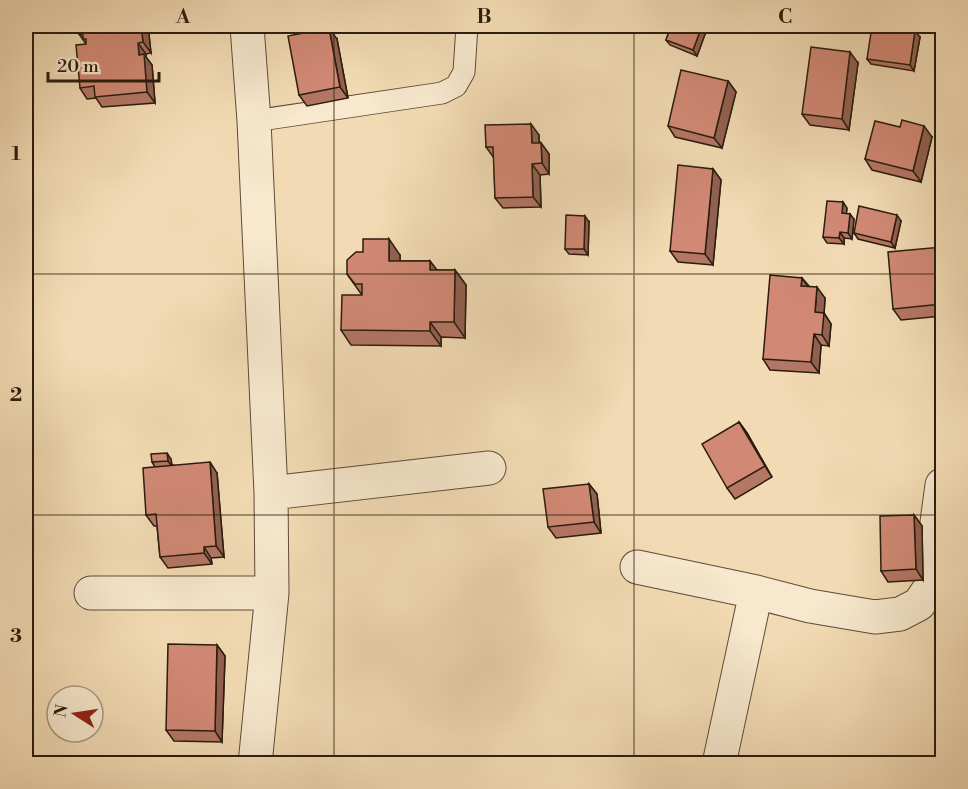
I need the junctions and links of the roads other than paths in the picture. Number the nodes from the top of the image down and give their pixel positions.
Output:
1 (247, 26) edge
2 (467, 26) edge
3 (254, 121) junction
4 (489, 468) dead end
5 (942, 485) edge
6 (271, 493) junction
7 (637, 567) dead end
8 (756, 592) junction
9 (272, 593) junction
10 (91, 594) dead end
11 (255, 764) edge
12 (719, 764) edge

1 - 3 street
2 - 3 lane
3 - 6 street
4 - 6 street
5 - 8 street
6 - 9 street
7 - 8 street
8 - 12 street
9 - 10 street
9 - 11 street

